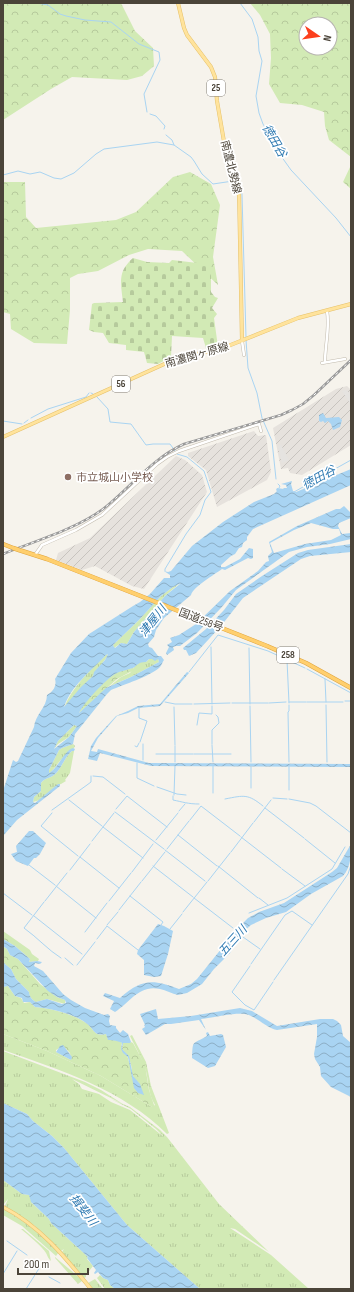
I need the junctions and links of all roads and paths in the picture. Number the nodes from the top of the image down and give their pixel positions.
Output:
1 (178, 3) edge
2 (351, 304) edge
3 (327, 311) junction
4 (242, 341) junction
5 (244, 355) dead end
6 (345, 359) dead end
7 (261, 431) dead end
8 (3, 437) edge
9 (3, 544) edge
10 (35, 556) junction
11 (351, 688) edge
12 (3, 1207) edge
13 (91, 1289) edge

1 - 4 main road, 南濃北勢線 / 25
2 - 3 main road, 南濃関ヶ原線 / 56
3 - 4 main road, 南濃関ヶ原線 / 56
3 - 6 street
4 - 5 street
4 - 8 main road, 南濃関ヶ原線 / 56
7 - 10 street
9 - 10 highway, 国道258号 / 258, bridge
10 - 11 highway, 国道258号 / 258
12 - 13 main road

